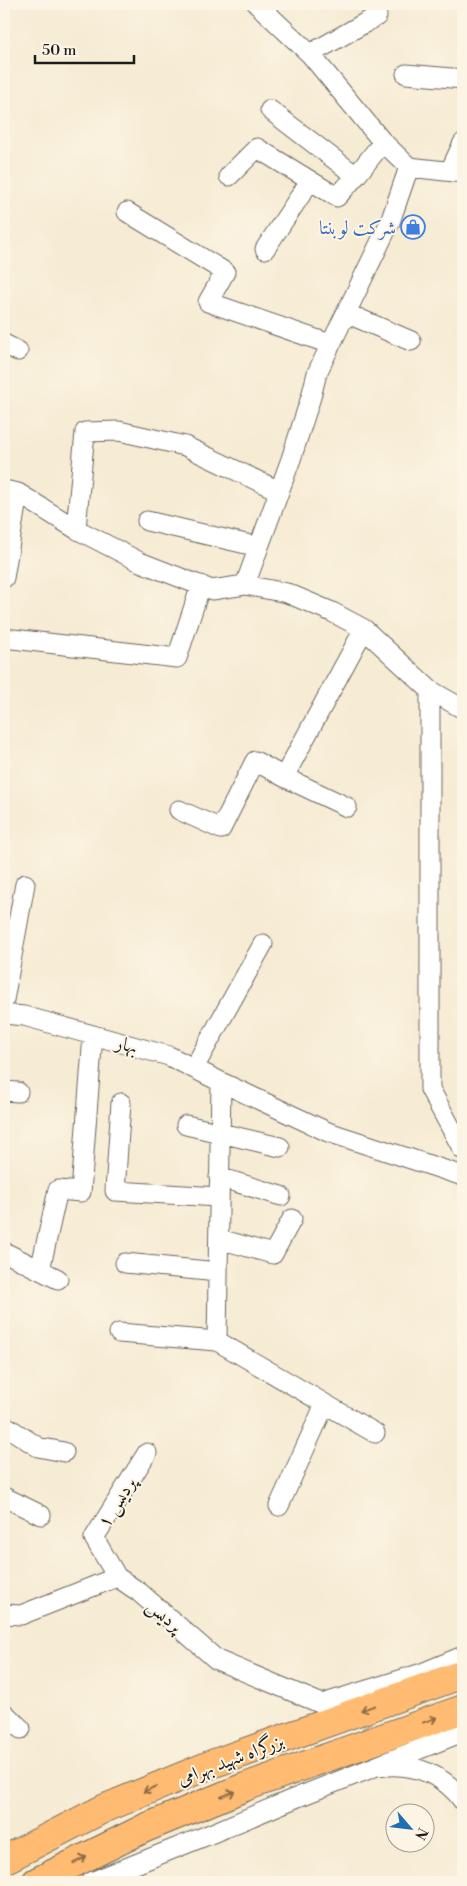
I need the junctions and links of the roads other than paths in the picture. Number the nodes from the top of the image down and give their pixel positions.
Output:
1 (257, 4) edge
2 (377, 16) dead end
3 (310, 54) junction
4 (406, 74) dead end
5 (463, 79) edge
6 (270, 110) dead end
7 (383, 142) junction
8 (463, 143) edge
9 (409, 167) junction
10 (457, 172) edge
11 (229, 176) dead end
12 (356, 176) junction
13 (310, 180) junction
14 (127, 212) dead end
15 (265, 249) dead end
16 (346, 313) junction
17 (411, 341) dead end
18 (330, 344) junction
19 (279, 490) junction
20 (11, 492) edge
21 (147, 521) dead end
22 (76, 528) junction
23 (259, 548) junction
24 (4, 578) edge
25 (245, 585) junction
26 (201, 586) junction
27 (364, 629) junction
28 (4, 638) edge
29 (430, 690) junction
30 (463, 709) edge
31 (284, 777) junction
32 (347, 807) dead end
33 (179, 810) dead end
34 (25, 884) dead end
35 (263, 944) dead end
36 (4, 1000) edge
37 (4, 1014) edge
38 (94, 1035) junction
39 (194, 1068) junction
40 (220, 1082) junction
41 (120, 1103) dead end
42 (186, 1125) dead end
43 (220, 1134) junction
44 (280, 1147) dead end
45 (463, 1150) edge
46 (463, 1176) edge
47 (219, 1177) junction
48 (280, 1196) dead end
49 (219, 1197) junction
50 (292, 1219) dead end
51 (218, 1239) junction
52 (4, 1252) edge
53 (125, 1263) dead end
54 (40, 1270) junction
55 (218, 1272) junction
56 (58, 1279) dead end
57 (119, 1333) dead end
58 (217, 1342) junction
59 (325, 1404) junction
60 (4, 1425) edge
61 (374, 1433) dead end
62 (64, 1452) dead end
63 (147, 1453) dead end
64 (4, 1497) edge
65 (279, 1506) dead end
66 (41, 1515) dead end
67 (118, 1577) junction
68 (4, 1614) edge
69 (463, 1656) edge
70 (463, 1674) edge
71 (463, 1708) edge
72 (4, 1714) edge
73 (21, 1729) dead end
74 (463, 1732) edge
75 (376, 1767) junction
76 (296, 1769) junction
77 (463, 1801) edge
78 (4, 1860) edge
79 (36, 1882) edge
80 (91, 1882) edge

1 - 3 street
2 - 3 street
3 - 7 street
4 - 5 street
6 - 12 street
7 - 9 street
7 - 12 street
8 - 10 street
9 - 10 street
9 - 16 street
11 - 13 street
12 - 13 street
13 - 15 street
14 - 18 street
16 - 17 street
16 - 18 street
18 - 19 street
19 - 22 street
19 - 23 street
20 - 22 street
20 - 24 street
21 - 23 street
22 - 26 street
23 - 25 street
25 - 26 street
25 - 27 street
26 - 28 street
27 - 29 street
27 - 31 street
29 - 30 street
29 - 45 street
31 - 32 street
31 - 33 street
34 - 36 street
35 - 39 street
37 - 38 street, بهار
38 - 39 street, بهار
38 - 54 street
39 - 40 street, بهار
40 - 43 street
40 - 46 street, بهار
41 - 49 street
42 - 43 street
43 - 44 street
43 - 47 street
47 - 48 street
47 - 49 street
49 - 51 street
50 - 51 street
51 - 55 street
52 - 54 street
53 - 55 street
54 - 56 street
55 - 58 street
57 - 58 street
58 - 59 street
59 - 61 street
59 - 65 street
60 - 62 street
63 - 67 street, پرديس ۱
64 - 66 street
67 - 68 street
67 - 69 street, پرديس
70 -> 78 highway, بزرگراه شهید بهرامی
76 -> 71 highway, بزرگراه شهید بهرامی
72 - 73 street
74 - 75 street
75 - 76 street
75 - 77 street
75 - 80 street
79 -> 76 highway, بزرگراه شهید بهرامی

